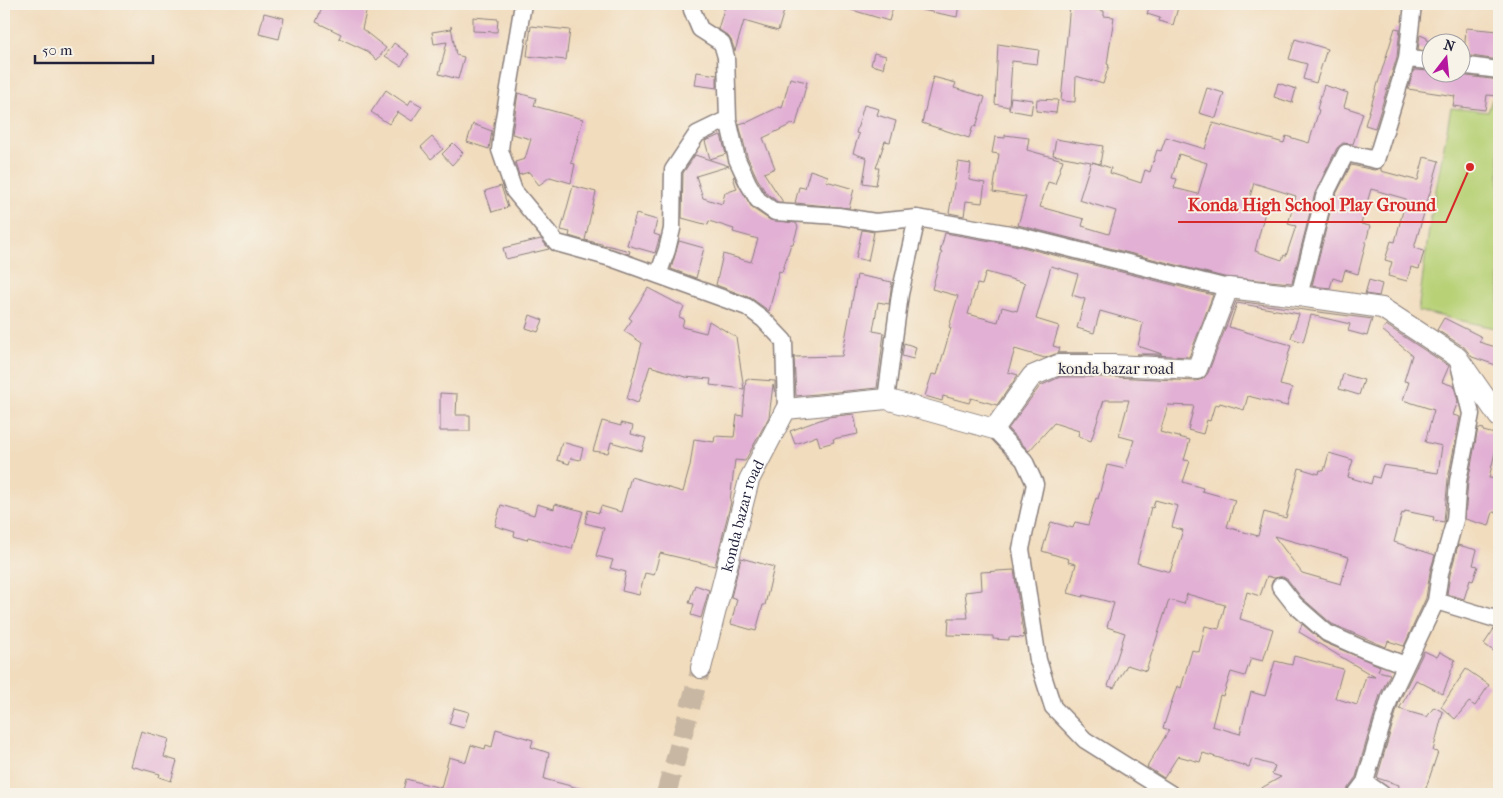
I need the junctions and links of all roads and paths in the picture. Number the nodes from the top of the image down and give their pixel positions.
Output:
1 (523, 4) edge
2 (693, 4) edge
3 (1413, 4) edge
4 (1407, 58) junction
5 (1420, 60) edge
6 (1470, 66) edge
7 (1499, 70) edge
8 (728, 119) junction
9 (917, 218) junction
10 (658, 275) junction
11 (1228, 288) junction
12 (1299, 296) junction
13 (1457, 357) junction
14 (886, 399) junction
15 (786, 409) junction
16 (1499, 417) edge
17 (994, 429) junction
18 (1280, 586) dead end
19 (1436, 601) junction
20 (1499, 620) edge
21 (1405, 665) junction
22 (701, 668) tunnel mouth
23 (1360, 788) edge
24 (1171, 794) edge
25 (1382, 794) edge

1 - 10 street
2 - 8 street
3 - 4 street
4 - 5 street
4 - 12 street
6 - 7 street
8 - 9 street
8 - 10 street
9 - 11 street
9 - 14 street
10 - 15 street
11 - 12 street
11 - 17 street, konda bazar road
12 - 13 street
13 - 16 street
13 - 19 street
14 - 15 street
14 - 17 street
15 - 22 street, konda bazar road
17 - 24 street
18 - 21 street
19 - 20 street
19 - 21 street
21 - 23 street
23 - 25 street

